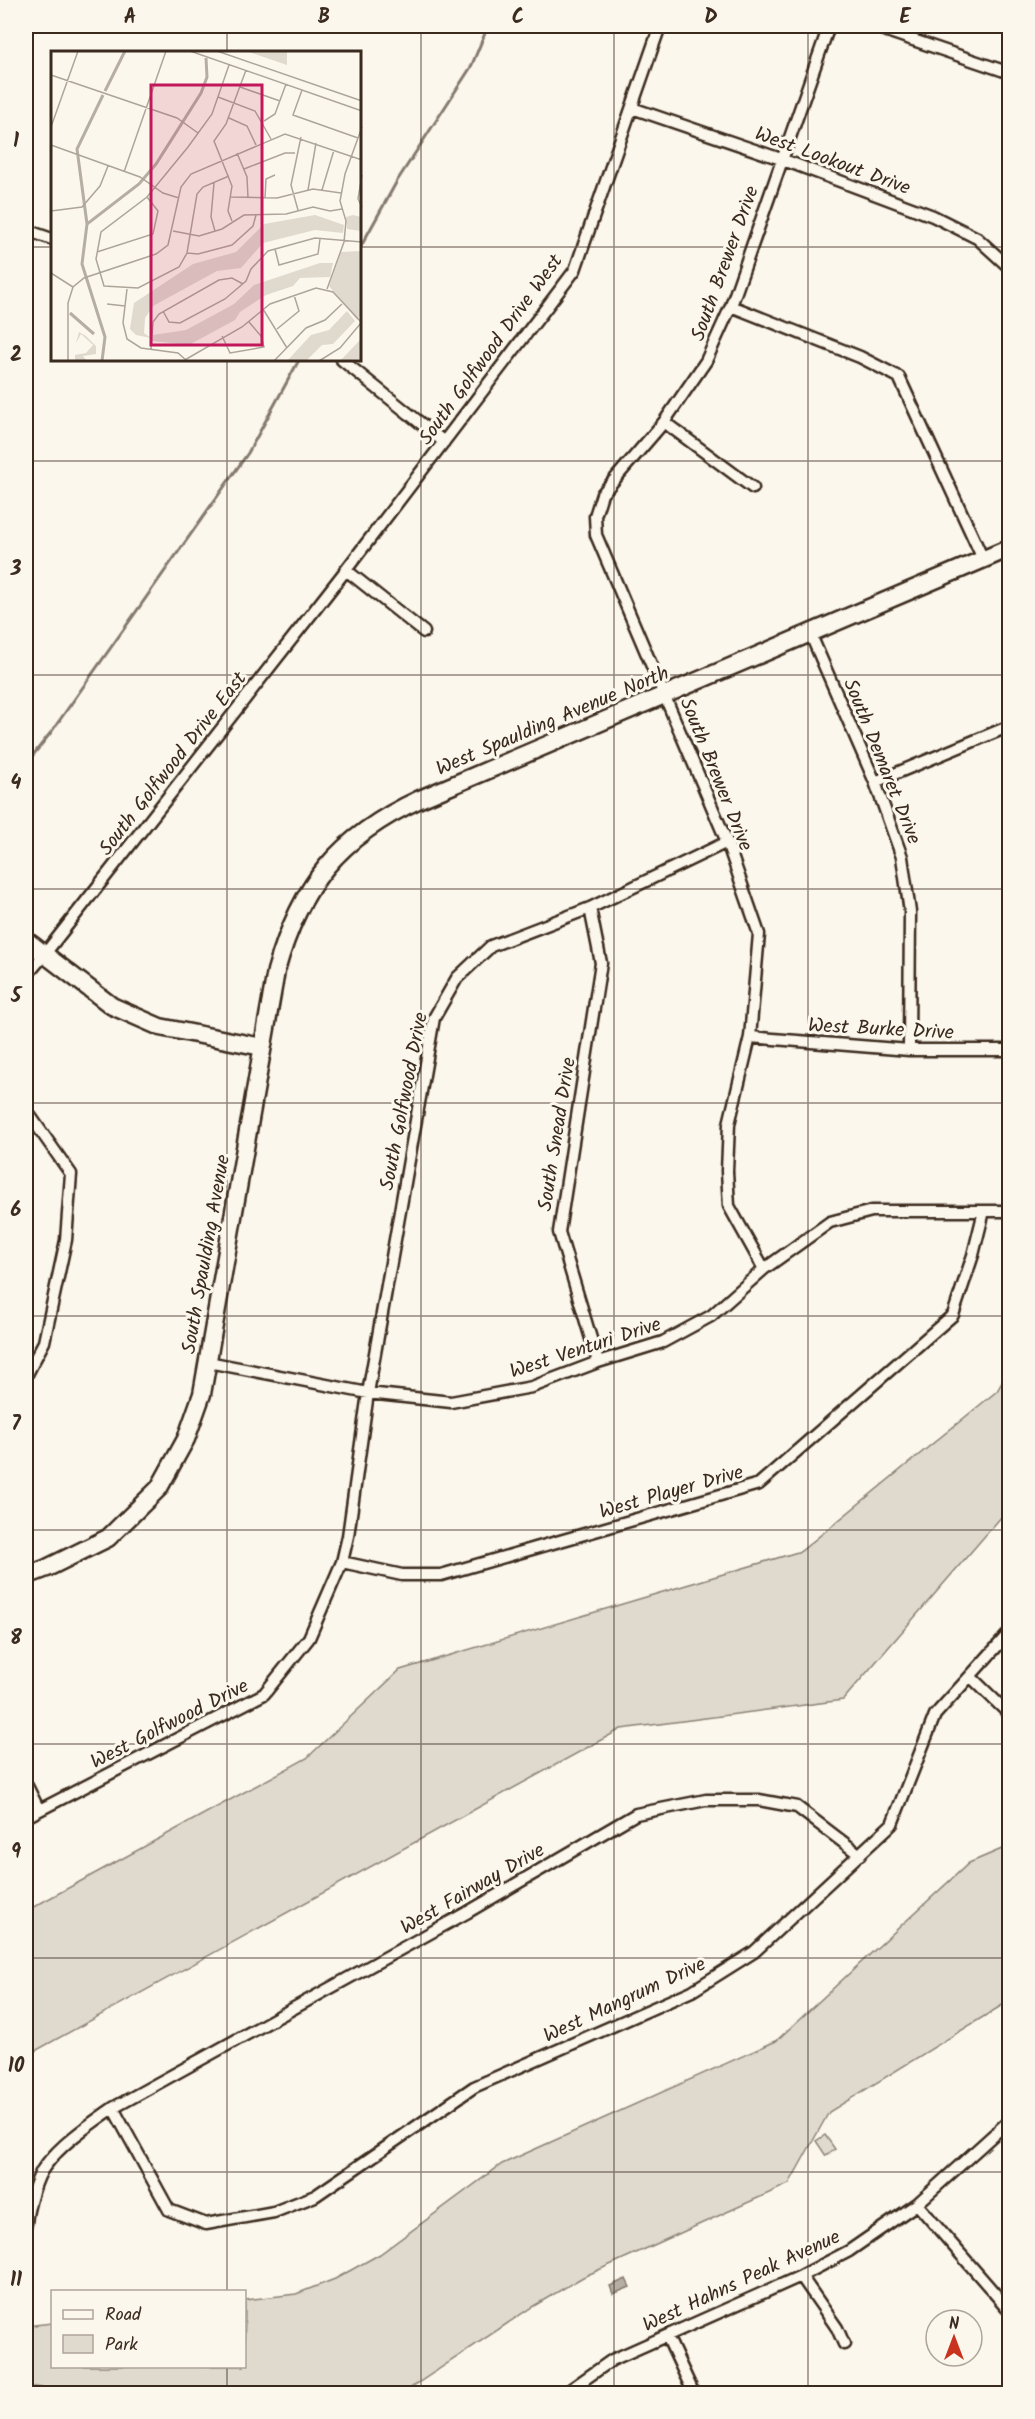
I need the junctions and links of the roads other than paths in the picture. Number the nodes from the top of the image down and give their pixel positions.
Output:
1 (660, 26) edge
2 (829, 26) edge
3 (872, 26) edge
4 (1010, 74) edge
5 (632, 108) junction
6 (781, 159) junction
7 (26, 230) edge
8 (51, 239) edge
9 (1010, 268) edge
10 (731, 306) junction
11 (344, 362) edge
12 (664, 422) junction
13 (444, 442) junction
14 (753, 488) dead end
15 (1010, 548) edge
16 (983, 559) junction
17 (346, 570) junction
18 (424, 632) dead end
19 (810, 633) junction
20 (665, 695) junction
21 (1010, 726) edge
22 (875, 782) junction
23 (727, 842) junction
24 (324, 868) joint
25 (590, 908) junction
26 (26, 940) edge
27 (44, 956) junction
28 (26, 976) edge
29 (750, 1037) junction
30 (262, 1047) junction
31 (909, 1050) junction
32 (1010, 1050) edge
33 (26, 1110) edge
34 (984, 1211) junction
35 (1010, 1211) edge
36 (764, 1269) junction
37 (208, 1362) junction
38 (598, 1362) junction
39 (26, 1376) edge
40 (368, 1393) junction
41 (348, 1536) joint
42 (342, 1562) junction
43 (26, 1576) edge
44 (1010, 1632) edge
45 (971, 1677) junction
46 (1010, 1715) edge
47 (26, 1784) edge
48 (39, 1810) junction
49 (26, 1817) edge
50 (860, 1855) junction
51 (113, 2108) junction
52 (1010, 2120) edge
53 (916, 2204) junction
54 (26, 2224) edge
55 (801, 2276) junction
56 (1010, 2311) edge
57 (667, 2336) junction
58 (844, 2344) dead end
59 (564, 2394) edge
60 (694, 2394) edge

1 - 5 street, South Golfwood Drive West
2 - 6 street, South Brewer Drive
3 - 4 street
5 - 6 street, West Lookout Drive
5 - 13 street, South Golfwood Drive West
6 - 9 street, West Lookout Drive
6 - 10 street, South Brewer Drive
7 - 8 street
10 - 12 street, South Brewer Drive
10 - 16 street
11 - 13 street
12 - 14 street
12 - 20 street, South Brewer Drive
13 - 17 street, South Golfwood Drive West
15 - 16 street, West Spaulding Avenue North
16 - 19 street, West Spaulding Avenue North
17 - 18 street
17 - 27 street, South Golfwood Drive East
19 - 20 street, West Spaulding Avenue North
19 - 22 street, South Demaret Drive
20 - 23 street, South Brewer Drive
20 - 24 street, West Spaulding Avenue North
21 - 22 street
22 - 31 street, South Demaret Drive
23 - 25 street, South Golfwood Drive
23 - 29 street, South Brewer Drive
24 - 30 street, South Spaulding Avenue
25 - 38 street, South Snead Drive
25 - 40 street, South Golfwood Drive
26 - 27 street
27 - 28 street, South Golfwood Drive East
27 - 30 street
29 - 31 street, West Burke Drive
29 - 36 street, South Brewer Drive
30 - 37 street, South Spaulding Avenue
31 - 32 street, West Burke Drive
33 - 39 street
34 - 35 street, West Venturi Drive
34 - 36 street, West Venturi Drive
34 - 42 street, West Player Drive
36 - 38 street, West Venturi Drive
37 - 40 street, West Venturi Drive
37 - 43 street, South Spaulding Avenue
38 - 40 street, West Venturi Drive
40 - 41 street, South Golfwood Drive
41 - 42 street, West Golfwood Drive
42 - 48 street, West Golfwood Drive
44 - 45 street, West Mangrum Drive
45 - 46 street
45 - 50 street, West Mangrum Drive
47 - 48 street
48 - 49 street, West Golfwood Drive
50 - 51 street, West Fairway Drive
50 - 51 street, West Mangrum Drive
51 - 54 street, West Fairway Drive
52 - 53 street, West Hahns Peak Avenue
53 - 55 street, West Hahns Peak Avenue
53 - 56 street
55 - 57 street, West Hahns Peak Avenue
55 - 58 street
57 - 59 street, West Hahns Peak Avenue
57 - 60 street

